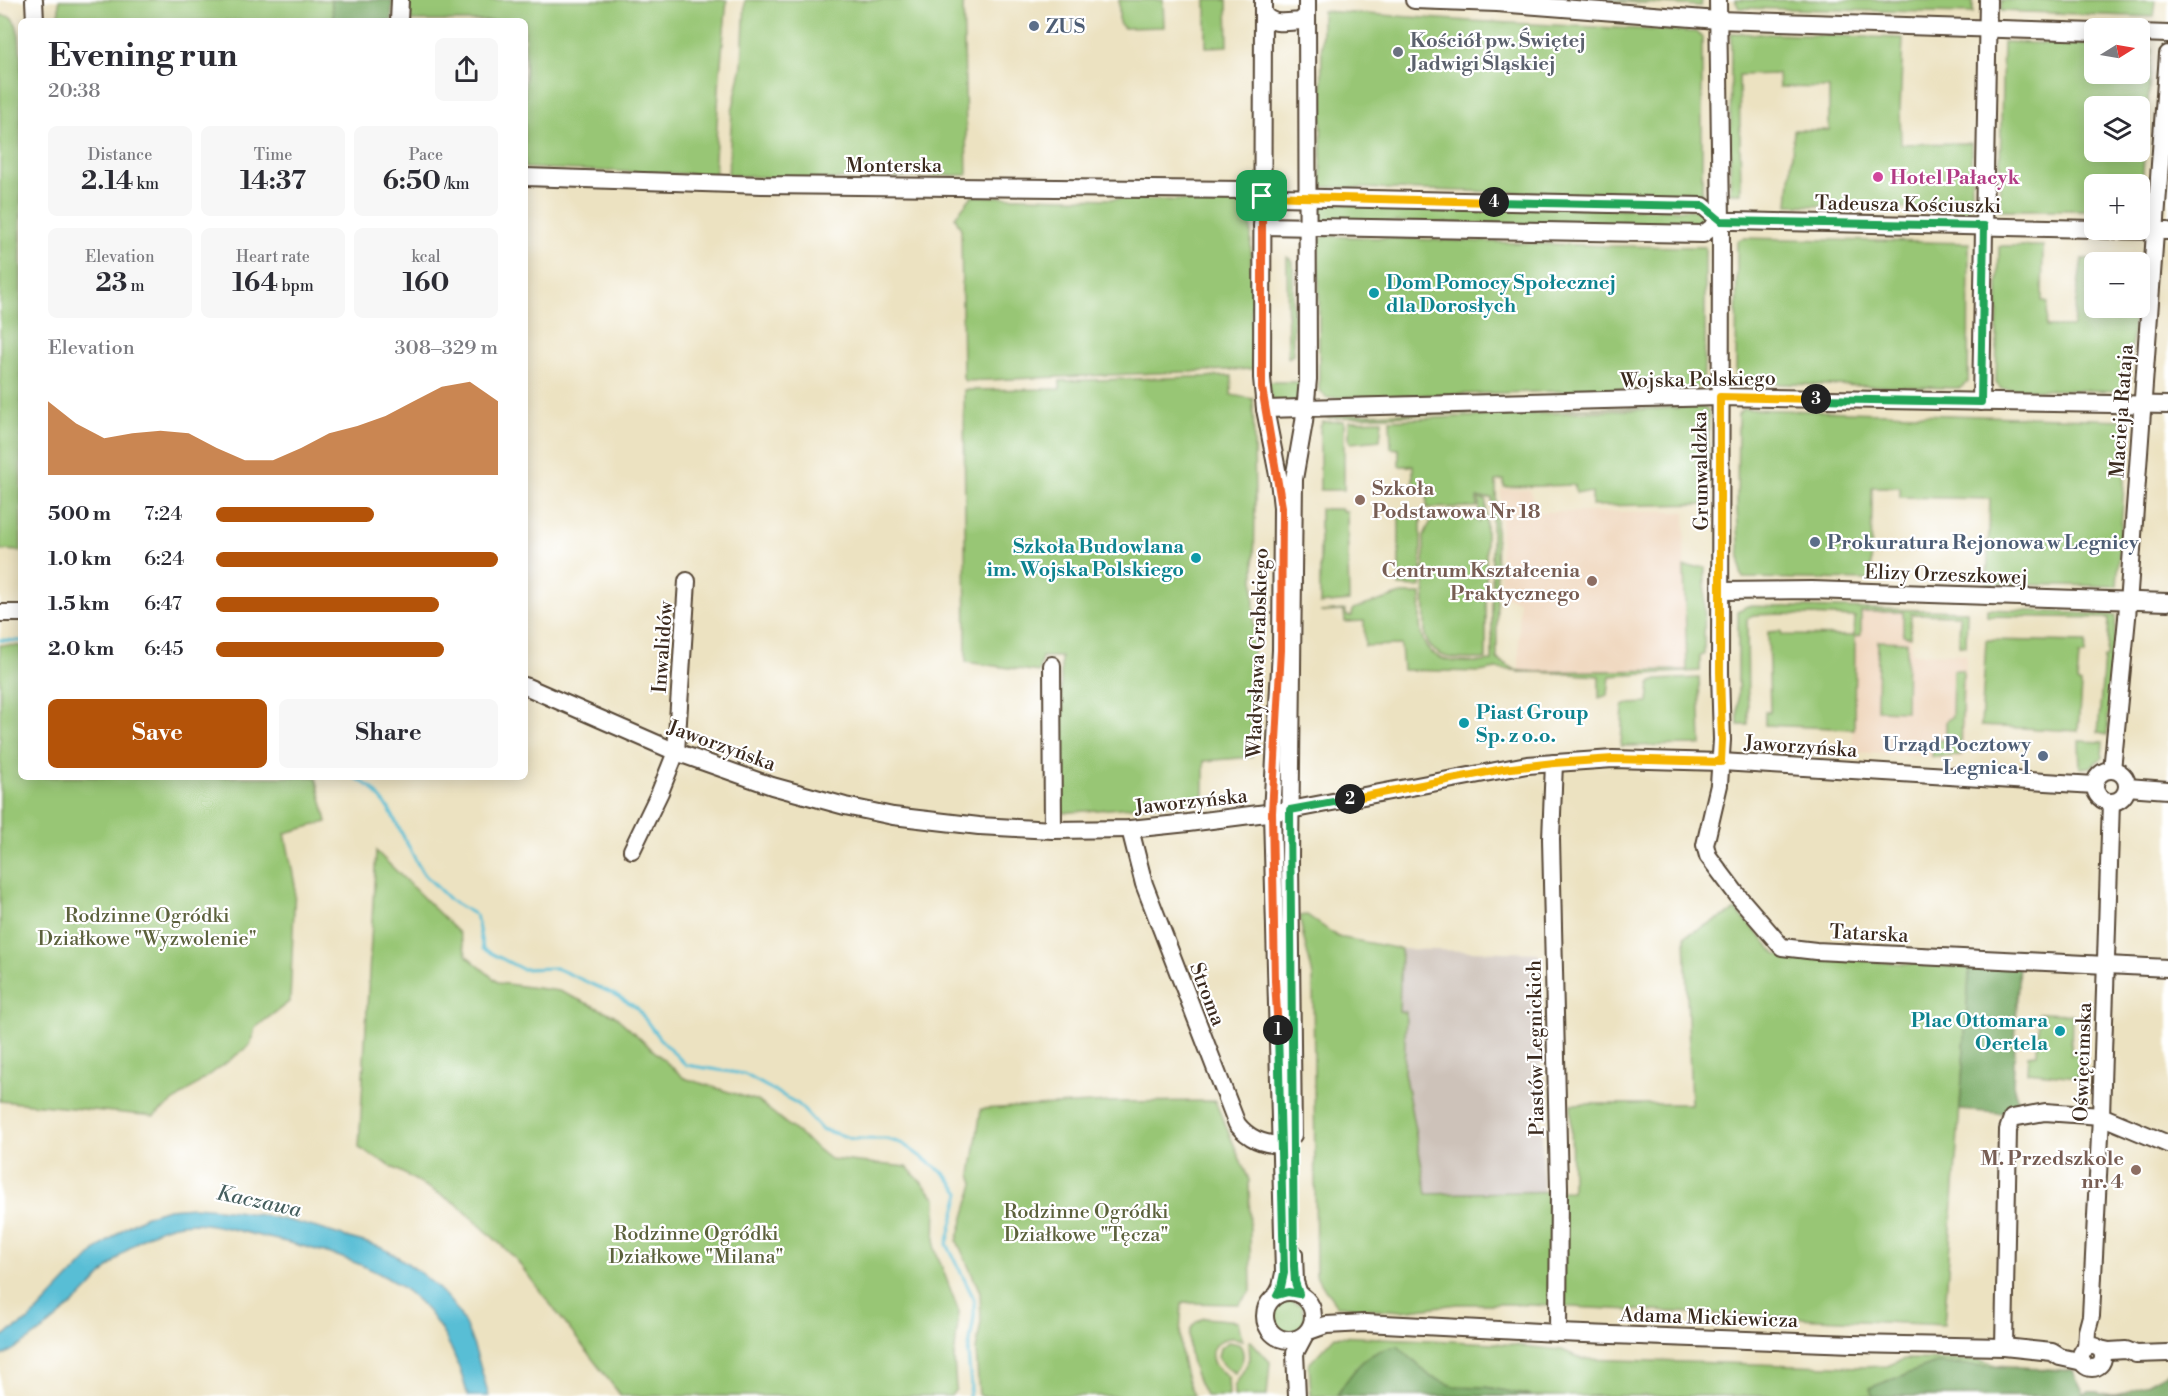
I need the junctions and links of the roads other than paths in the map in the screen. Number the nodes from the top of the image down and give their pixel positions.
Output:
1 (34, 0) edge
2 (400, 0) edge
3 (1414, 0) edge
4 (1718, 0) edge
5 (1988, 0) edge
6 (1497, 2) edge
7 (1263, 6) edge
8 (1307, 7) edge
9 (35, 18) edge
10 (399, 18) edge
11 (1718, 20) junction
12 (1988, 28) junction
13 (2084, 32) edge
14 (2150, 33) edge
15 (2168, 34) edge
16 (2168, 54) edge
17 (528, 177) edge
18 (1262, 196) junction
19 (1307, 197) junction
20 (1580, 204) junction
21 (1721, 221) junction
22 (1262, 226) junction
23 (1984, 226) junction
24 (1307, 227) junction
25 (2084, 229) edge
26 (2161, 231) edge
27 (1580, 232) junction
28 (1720, 397) junction
29 (1981, 402) junction
30 (2142, 405) junction
31 (2168, 405) edge
32 (1265, 409) junction
33 (1305, 409) junction
34 (1287, 495) junction
35 (687, 581) dead end
36 (1722, 591) junction
37 (2128, 600) junction
38 (2168, 602) edge
39 (0, 613) edge
40 (18, 614) edge
41 (1052, 665) dead end
42 (528, 687) edge
43 (676, 752) junction
44 (1721, 762) junction
45 (1554, 763) junction
46 (2112, 770) junction
47 (2095, 785) junction
48 (2127, 787) junction
49 (2168, 790) edge
50 (2111, 802) junction
51 (1290, 810) junction
52 (1272, 813) junction
53 (1130, 829) junction
54 (1053, 830) junction
55 (632, 850) dead end
56 (2106, 964) junction
57 (2168, 968) edge
58 (2101, 1116) junction
59 (1282, 1144) junction
60 (2168, 1144) edge
61 (1299, 1294) junction
62 (1277, 1295) junction
63 (1311, 1306) junction
64 (1365, 1323) junction
65 (1306, 1333) junction
66 (1558, 1333) junction
67 (1277, 1337) junction
68 (2004, 1347) junction
69 (2092, 1353) junction
70 (2168, 1353) edge
71 (1286, 1396) edge
72 (1297, 1396) edge

1 - 9 street
2 - 10 street
3 - 6 street
4 - 11 street, Grunwaldzka
5 - 12 street
6 - 11 street
7 - 8 street
7 - 18 street, Władysława Grabskiego
8 - 19 street, Władysława Grabskiego
11 - 12 street
11 - 21 street, Grunwaldzka
12 - 13 street
12 - 23 street
14 - 15 street
16 - 26 street, Macieja Rataja
17 - 18 street, Monterska
18 - 19 street
18 - 22 street, Władysława Grabskiego
19 - 20 street
19 - 24 street, Władysława Grabskiego
20 - 21 street
20 - 27 street
21 - 23 street, Tadeusza Kościuszki
21 - 27 street, Tadeusza Kościuszki
21 - 28 street, Grunwaldzka
22 - 24 street, Tadeusza Kościuszki
22 - 32 street, Władysława Grabskiego
23 - 25 street, Tadeusza Kościuszki
23 - 29 street
24 - 27 street, Tadeusza Kościuszki
24 - 33 street, Władysława Grabskiego
26 - 30 street, Macieja Rataja
28 - 29 street, Wojska Polskiego
28 - 33 street, Wojska Polskiego
28 - 36 street, Grunwaldzka
29 - 30 street, Wojska Polskiego
30 - 31 street, Wojska Polskiego
30 - 37 street, Macieja Rataja
32 - 33 street, Wojska Polskiego
32 - 34 street, Władysława Grabskiego
33 - 34 street, Władysława Grabskiego
34 - 51 street, Władysława Grabskiego
34 - 52 street, Władysława Grabskiego
35 - 43 street, Inwalidów
36 - 37 street, Elizy Orzeszkowej
36 - 44 street, Grunwaldzka
37 - 38 street, Elizy Orzeszkowej
37 - 46 street, Macieja Rataja
39 - 40 street
41 - 54 street
42 - 43 street, Jaworzyńska
43 - 54 street, Jaworzyńska
43 - 55 street, Inwalidów
44 - 45 street, Jaworzyńska
44 - 47 street, Jaworzyńska
44 - 56 street, Tatarska
45 - 51 street, Jaworzyńska
45 - 66 street, Piastów Legnickich
46 - 47 street
46 - 48 street
47 - 50 street
48 - 49 street
48 - 50 street
50 - 56 street, Oświęcimska
51 - 52 street, Jaworzyńska
51 - 61 street, Władysława Grabskiego
52 - 53 street, Jaworzyńska
52 - 59 street, Władysława Grabskiego
53 - 54 street, Jaworzyńska
53 - 59 street, Stroma
56 - 57 street, Tatarska
56 - 58 street, Oświęcimska
58 - 60 street
58 - 68 street
58 - 69 street, Oświęcimska
59 - 62 street, Władysława Grabskiego
61 - 62 street
61 - 63 street
62 - 67 street
63 - 64 street, Adama Mickiewicza
63 - 65 street
64 - 65 street, Adama Mickiewicza
64 - 66 street, Adama Mickiewicza
65 - 67 street
65 - 72 street
66 - 68 street, Adama Mickiewicza
67 - 71 street
68 - 69 street, Adama Mickiewicza
69 - 70 street, Adama Mickiewicza

